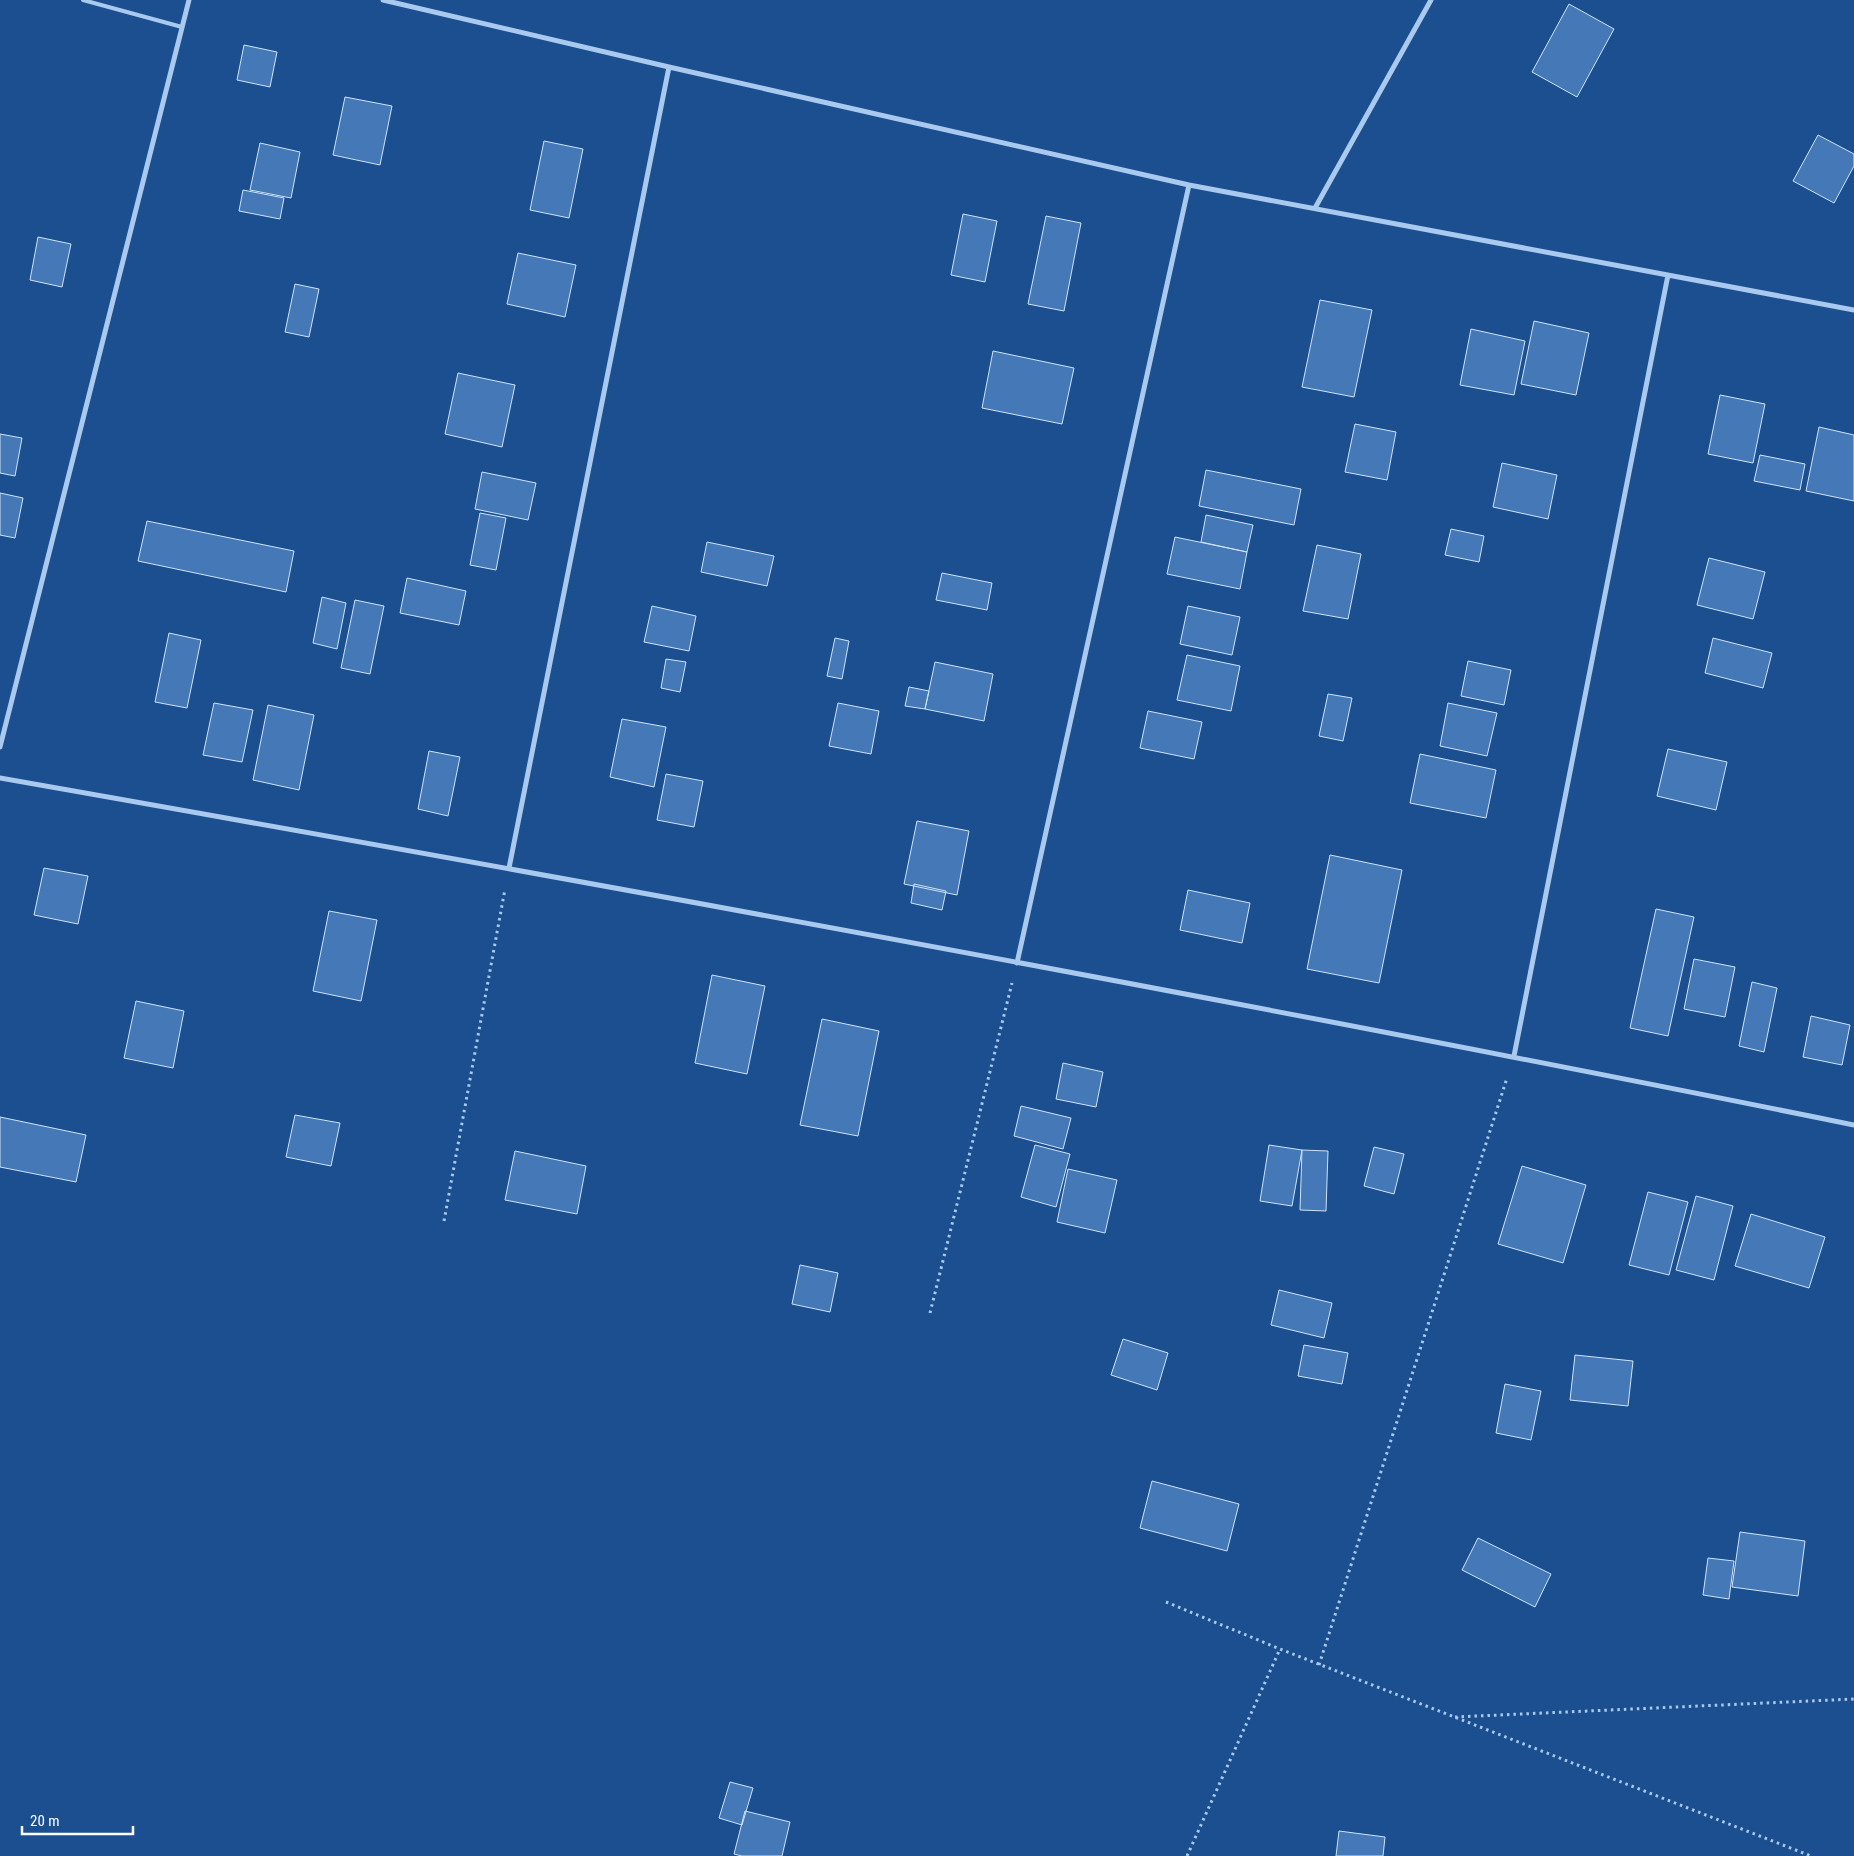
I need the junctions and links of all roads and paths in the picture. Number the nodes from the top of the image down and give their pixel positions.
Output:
1 (83, 0) edge
2 (188, 0) edge
3 (383, 0) edge
4 (1431, 0) edge
5 (182, 27) junction
6 (669, 68) junction
7 (1189, 185) junction
8 (1315, 208) junction
9 (1668, 275) junction
10 (1854, 310) edge
11 (0, 747) edge
12 (0, 778) edge
13 (509, 868) junction
14 (1016, 963) junction
15 (1514, 1056) junction
16 (1854, 1125) edge
17 (444, 1221) dead end
18 (930, 1313) dead end
19 (1166, 1602) dead end
20 (1280, 1650) junction
21 (1319, 1665) junction
22 (1854, 1699) edge
23 (1453, 1717) junction
24 (1187, 1856) edge
25 (1810, 1856) edge

1 - 5 lane
2 - 5 street
3 - 6 street
4 - 8 street
5 - 11 street
6 - 7 street
6 - 13 street
7 - 8 street
7 - 14 street
8 - 9 street
9 - 10 street
9 - 15 street
12 - 13 street
13 - 14 street
13 - 17 path
14 - 15 street
14 - 18 path
15 - 16 street
15 - 21 path
19 - 20 path
20 - 21 path
20 - 24 path
21 - 23 path
22 - 23 path
23 - 25 path

